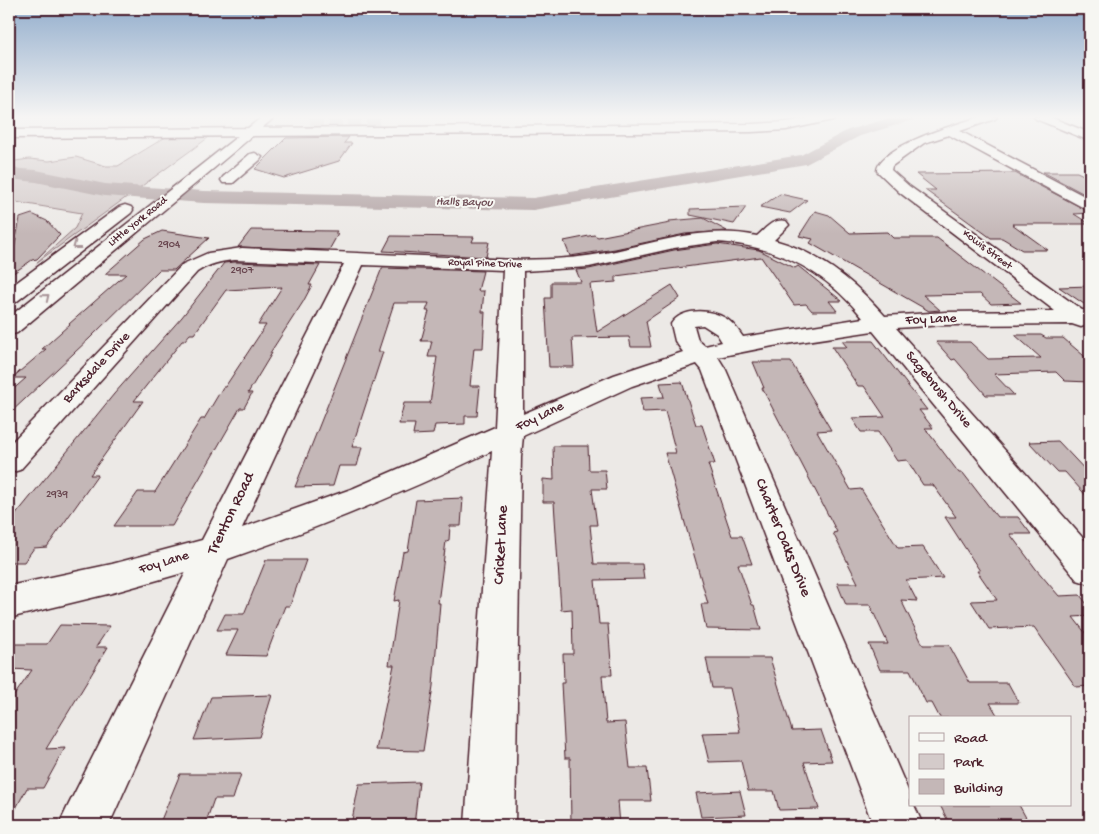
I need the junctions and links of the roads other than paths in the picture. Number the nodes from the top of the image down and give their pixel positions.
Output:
1 (220, 156) edge
2 (257, 156) edge
3 (896, 156) edge
4 (998, 156) edge
5 (228, 180) dead end
6 (1090, 205) edge
7 (140, 209) junction
8 (780, 225) dead end
9 (761, 242) junction
10 (356, 259) junction
11 (513, 265) junction
12 (186, 272) joint
13 (9, 298) edge
14 (1086, 321) edge
15 (880, 323) junction
16 (9, 328) edge
17 (736, 346) junction
18 (699, 355) junction
19 (509, 432) junction
20 (9, 463) edge
21 (215, 548) junction
22 (1090, 570) edge
23 (9, 602) edge
24 (84, 825) edge
25 (490, 825) edge
26 (898, 825) edge

1 - 7 street, Little York Road
2 - 5 street
3 - 14 street, Kowis Street
4 - 6 street
7 -> 13 street, Little York Road
16 -> 7 street, Little York Road
8 - 9 street
9 - 11 street, Royal Pine Drive
9 - 15 street, Sagebrush Drive
10 - 11 street, Royal Pine Drive
10 - 12 street, Royal Pine Drive
10 - 21 street, Trenton Road
11 - 19 street, Cricket Lane
12 - 20 street, Barksdale Drive
14 - 15 street, Foy Lane
15 - 17 street, Foy Lane
15 - 22 street, Sagebrush Drive
17 - 18 street, Foy Lane
17 - 18 street, Charter Oaks Drive
18 - 19 street, Foy Lane
18 - 26 street, Charter Oaks Drive
19 - 21 street, Foy Lane
19 - 25 street, Cricket Lane
21 - 23 street, Foy Lane
21 - 24 street, Trenton Road

